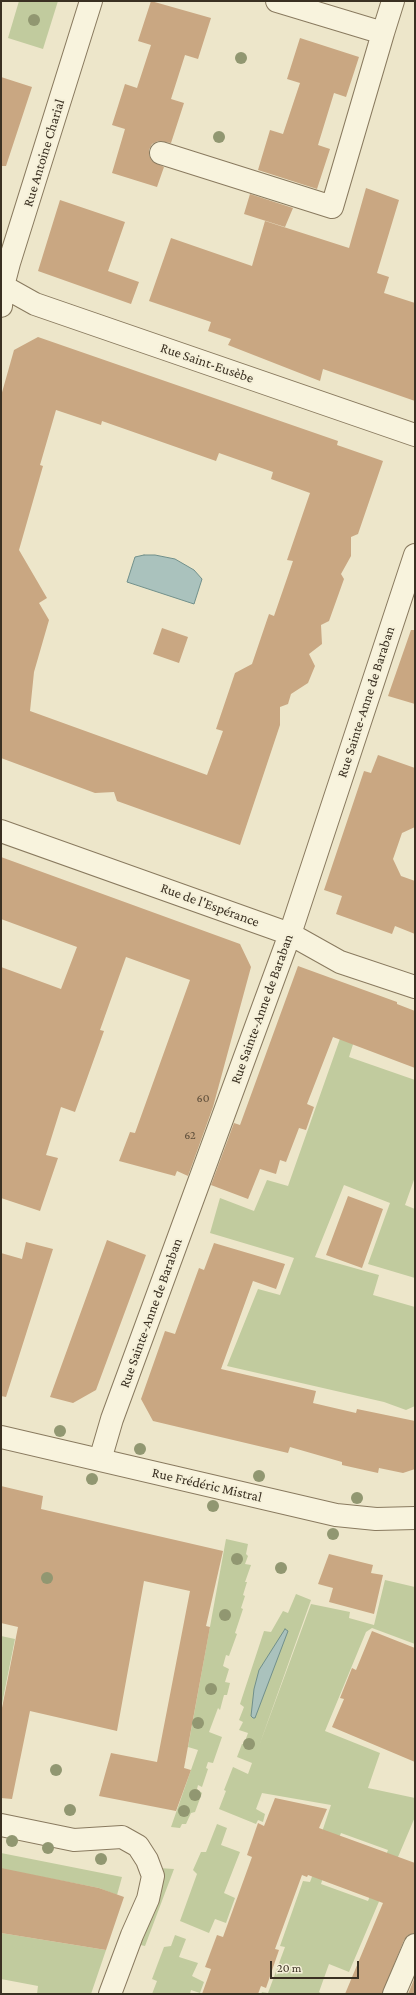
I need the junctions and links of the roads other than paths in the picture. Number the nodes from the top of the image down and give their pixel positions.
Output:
1 (92, 1) edge
2 (277, 1) edge
3 (393, 1) edge
4 (383, 33) junction
5 (161, 154) dead end
6 (2, 292) edge
7 (415, 435) edge
8 (415, 555) edge
9 (1, 831) edge
10 (290, 934) junction
11 (415, 987) edge
12 (1, 1437) edge
13 (100, 1460) junction
14 (415, 1518) edge
15 (1, 1825) edge
16 (415, 1945) edge
17 (110, 1994) edge
18 (394, 1994) edge

1 - 6 street, Rue Antoine Charial
2 - 4 street
3 - 4 street
4 - 5 street
6 - 7 street, Rue Saint-Eusèbe
8 - 10 street, Rue Sainte-Anne de Baraban
9 - 10 street, Rue de l'Espérance
10 - 11 street, Rue de l'Espérance
10 - 13 street, Rue Sainte-Anne de Baraban
12 - 13 street, Rue Frédéric Mistral
13 - 14 street, Rue Frédéric Mistral
15 - 17 street
16 - 18 street

